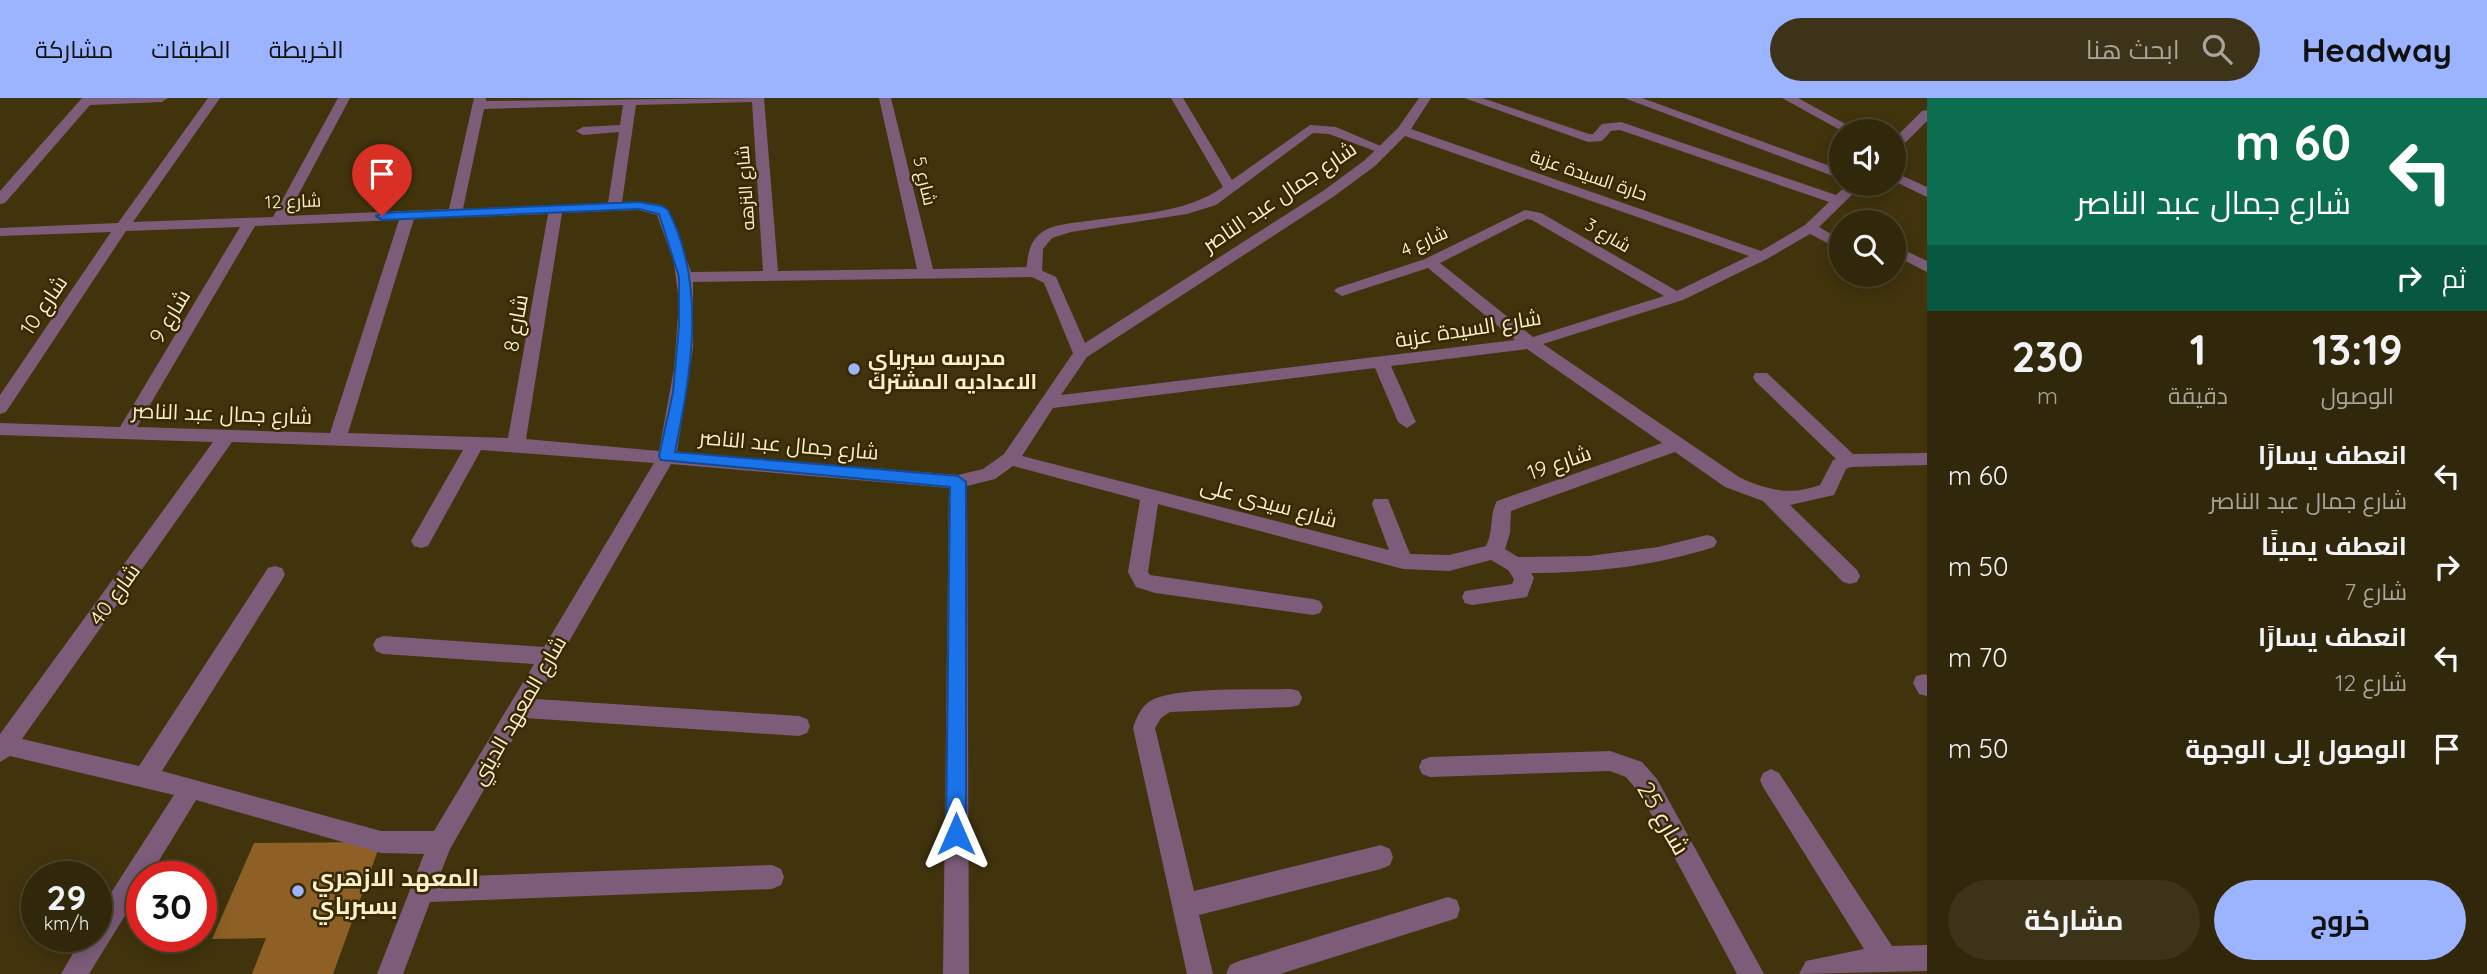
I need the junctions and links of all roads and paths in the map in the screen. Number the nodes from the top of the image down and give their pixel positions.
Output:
1 (162, 98) edge
2 (214, 98) edge
3 (344, 98) edge
4 (758, 98) edge
5 (885, 98) edge
6 (1177, 98) edge
7 (1425, 98) edge
8 (1470, 98) edge
9 (1630, 98) edge
10 (1787, 98) edge
11 (88, 99) edge
12 (480, 101) edge
13 (630, 101) junction
14 (1927, 114) edge
15 (1829, 120) edge
16 (626, 128) junction
17 (583, 131) dead end
18 (1403, 131) junction
19 (1906, 134) edge
20 (1383, 150) junction
21 (1829, 171) edge
22 (1906, 182) edge
23 (1231, 189) junction
24 (1927, 193) edge
25 (1844, 196) edge
26 (0, 200) edge
27 (614, 207) junction
28 (1833, 207) junction
29 (556, 209) junction
30 (1835, 210) edge
31 (455, 213) junction
32 (408, 215) junction
33 (1518, 216) joint
34 (666, 219) joint
35 (278, 220) junction
36 (250, 222) junction
37 (122, 227) junction
38 (1810, 228) junction
39 (0, 232) edge
40 (1829, 239) edge
41 (1762, 256) junction
42 (1906, 256) edge
43 (1430, 262) junction
44 (1927, 267) edge
45 (1034, 272) junction
46 (926, 273) junction
47 (771, 276) junction
48 (685, 277) junction
49 (1342, 291) dead end
50 (1677, 297) junction
51 (1530, 343) junction
52 (1081, 354) junction
53 (1381, 362) junction
54 (1761, 377) dead end
55 (1047, 403) junction
56 (0, 408) edge
57 (1408, 422) dead end
58 (0, 429) edge
59 (125, 433) junction
60 (227, 436) junction
61 (337, 439) junction
62 (474, 443) junction
63 (1677, 444) junction
64 (516, 445) junction
65 (667, 456) junction
66 (1010, 459) junction
67 (1927, 459) edge
68 (1849, 461) junction
69 (958, 482) junction
70 (1150, 495) junction
71 (1772, 498) junction
72 (1381, 504) dead end
73 (421, 541) dead end
74 (1707, 542) dead end
75 (1493, 552) junction
76 (1403, 561) junction
77 (1515, 565) junction
78 (275, 574) dead end
79 (1850, 576) dead end
80 (1472, 597) dead end
81 (1313, 607) dead end
82 (383, 645) dead end
83 (550, 656) junction
84 (1291, 698) dead end
85 (520, 708) junction
86 (799, 726) dead end
87 (3, 749) edge
88 (1430, 767) dead end
89 (145, 777) junction
90 (1771, 780) dead end
91 (191, 788) junction
92 (440, 843) junction
93 (1381, 857) dead end
94 (772, 877) dead end
95 (422, 890) junction
96 (1184, 906) junction
97 (1448, 909) dead end
98 (1927, 958) edge
99 (1885, 959) junction
100 (74, 974) edge
101 (390, 974) edge
102 (956, 974) edge
103 (1200, 974) edge
104 (1239, 974) edge
105 (1751, 974) edge
106 (1812, 974) edge

1 - 11 street
2 - 37 street, شارع 10
3 - 35 street
4 - 13 street
4 - 47 street, شارع النزهه
5 - 46 street, شارع 5
6 - 23 street
7 - 18 street, شارع جمال عبد الناصر
8 - 28 street
9 - 21 street
10 - 15 street
11 - 26 street
12 - 13 street
12 - 31 street
13 - 16 street
14 - 19 street
16 - 17 street
16 - 27 street
18 - 20 street, شارع جمال عبد الناصر
18 - 41 street, حارة السيدة عزبة
20 - 23 street
20 - 52 street, شارع جمال عبد الناصر
22 - 24 street
23 - 45 street
25 - 28 street, شارع السيدة عزبة
27 - 29 street, شارع 12
27 - 34 street, شارع 12
28 - 30 street
28 - 38 street, شارع السيدة عزبة
29 - 31 street, شارع 12
29 - 64 street, شارع 8
31 - 32 street, شارع 12
32 - 35 street, شارع 12
32 - 61 street
33 - 43 street, شارع 4
33 - 50 street, شارع 3
34 - 48 street, شارع المعهد الديني
35 - 36 street, شارع 12
36 - 37 street, شارع 12
36 - 59 street, شارع 9
37 - 39 street, شارع 12
37 - 56 street, شارع 10
38 - 40 street
38 - 41 street, شارع السيدة عزبة
41 - 50 street, شارع السيدة عزبة
42 - 44 street
43 - 49 street, شارع 4
43 - 51 street
45 - 46 street
45 - 52 street
46 - 47 street
47 - 48 street
48 - 65 street, شارع المعهد الديني
50 - 51 street, شارع السيدة عزبة
51 - 53 street, شارع السيدة عزبة
51 - 63 street
52 - 55 street, شارع جمال عبد الناصر
53 - 55 street, شارع السيدة عزبة
53 - 57 street
54 - 68 street
55 - 66 street, شارع جمال عبد الناصر
58 - 59 street, شارع جمال عبد الناصر
59 - 60 street, شارع جمال عبد الناصر
60 - 61 street, شارع جمال عبد الناصر
60 - 87 street, شارع 40
61 - 62 street, شارع جمال عبد الناصر
62 - 64 street, شارع جمال عبد الناصر
62 - 73 street
63 - 71 street
63 - 75 street, شارع 19
64 - 65 street, شارع جمال عبد الناصر
65 - 69 street, شارع جمال عبد الناصر
65 - 83 street, شارع المعهد الديني
66 - 69 street, شارع جمال عبد الناصر
66 - 70 street, شارع سيدى على
67 - 68 street
68 - 71 street
69 - 102 street
70 - 76 street, شارع سيدى على
70 - 81 street
71 - 79 street
72 - 76 street
74 - 77 street
75 - 76 street, شارع سيدى على
75 - 77 street
77 - 80 street
78 - 89 street
82 - 83 street
83 - 85 street, شارع المعهد الديني
84 - 96 street
85 - 86 street
85 - 92 street, شارع المعهد الديني
87 - 89 street
88 - 105 street, شارع 25
89 - 91 street
90 - 99 street
91 - 92 street
91 - 100 street
92 - 95 street, شارع المعهد الديني
93 - 96 street
94 - 95 street
95 - 101 street, شارع المعهد الديني
96 - 103 street
97 - 104 street
98 - 99 street
99 - 106 street

